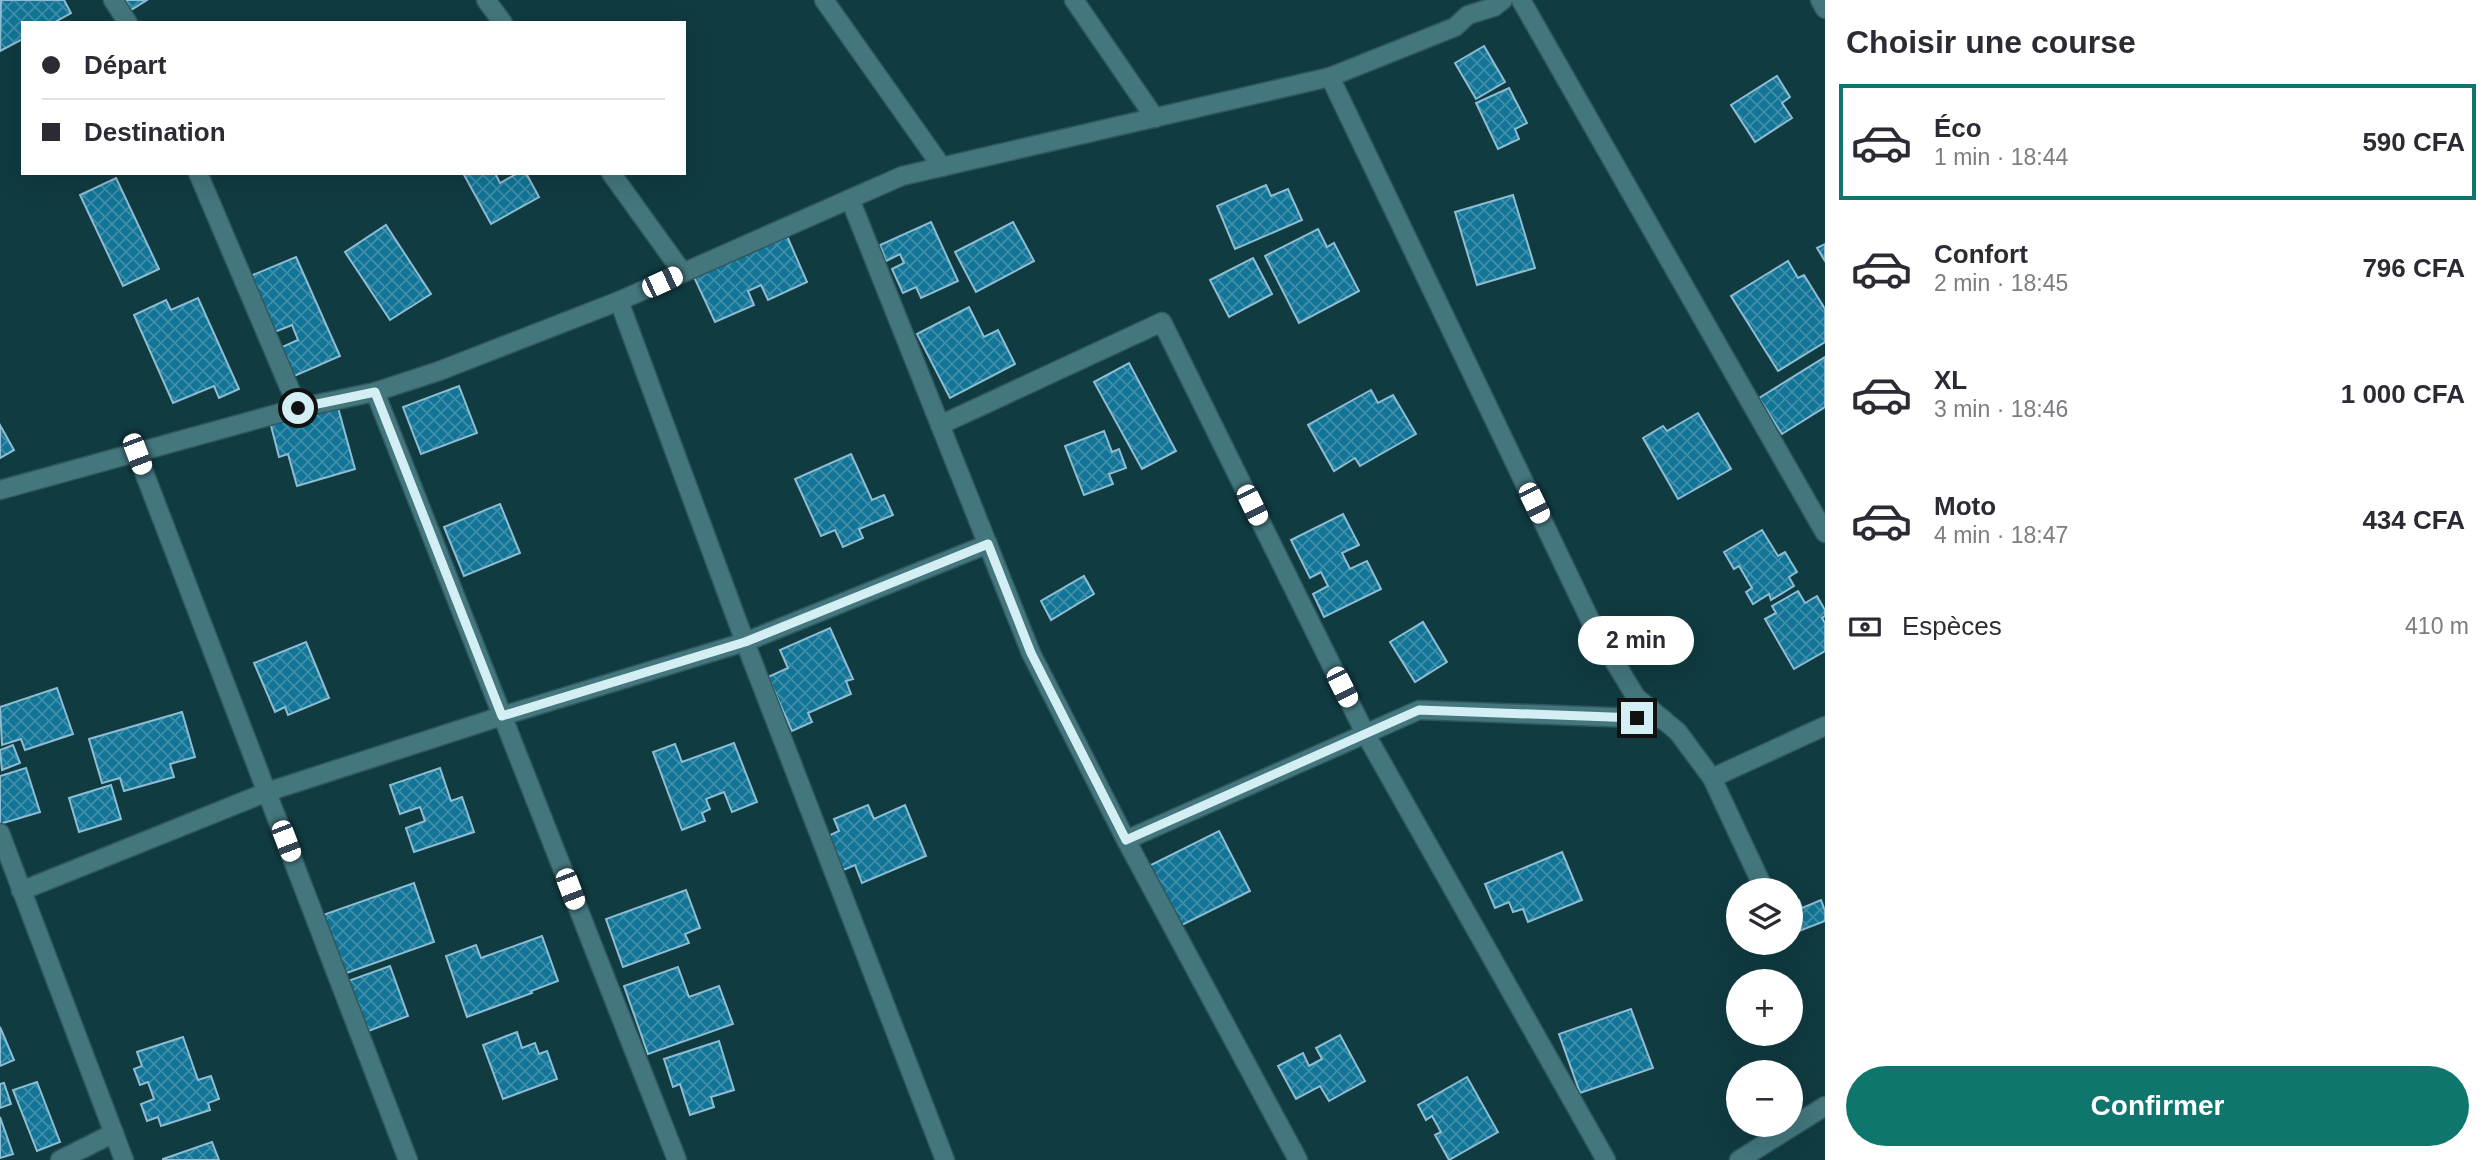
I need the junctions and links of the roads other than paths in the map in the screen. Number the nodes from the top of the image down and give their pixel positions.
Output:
1 (113, 0) edge
2 (486, 0) edge
3 (824, 0) edge
4 (1074, 0) edge
5 (1503, 0) edge
6 (1521, 0) edge
7 (1820, 0) edge
8 (1463, 7) edge
9 (1825, 9) edge
10 (127, 21) edge
11 (502, 21) edge
12 (1330, 77) junction
13 (1155, 118) junction
14 (942, 167) junction
15 (199, 175) edge
16 (612, 175) edge
17 (850, 199) junction
18 (683, 272) junction
19 (619, 302) junction
20 (375, 392) junction
21 (298, 408) junction
22 (940, 425) junction
23 (137, 454) junction
24 (0, 490) edge
25 (1825, 533) edge
26 (988, 544) junction
27 (745, 642) junction
28 (502, 716) junction
29 (1663, 719) junction
30 (1825, 726) edge
31 (1365, 733) junction
32 (1712, 778) junction
33 (267, 792) junction
34 (0, 833) edge
35 (1126, 840) junction
36 (1759, 878) edge
37 (21, 891) junction
38 (1825, 1106) edge
39 (114, 1133) junction
40 (60, 1160) edge
41 (124, 1160) edge
42 (408, 1160) edge
43 (677, 1160) edge
44 (945, 1160) edge
45 (1298, 1160) edge
46 (1606, 1160) edge
47 (1739, 1160) edge

1 - 10 street
2 - 11 street
3 - 14 street
4 - 13 street
5 - 8 street
6 - 25 street
7 - 9 street
8 - 12 street
12 - 13 street
12 - 29 street
13 - 14 street
14 - 17 street
15 - 21 street
16 - 18 street
17 - 18 street
17 - 22 street
18 - 19 street
19 - 20 street
19 - 27 street
20 - 21 street
20 - 28 street
21 - 23 street
22 - 26 street
22 - 31 street
23 - 24 street
23 - 33 street
26 - 27 street
26 - 35 street
27 - 28 street
27 - 44 street
28 - 33 street
28 - 43 street
29 - 31 street
29 - 32 street
30 - 32 street
31 - 35 street
31 - 46 street
32 - 36 street
33 - 37 street
33 - 42 street
34 - 37 street
35 - 45 street
37 - 39 street
38 - 47 street
39 - 40 street
39 - 41 street

